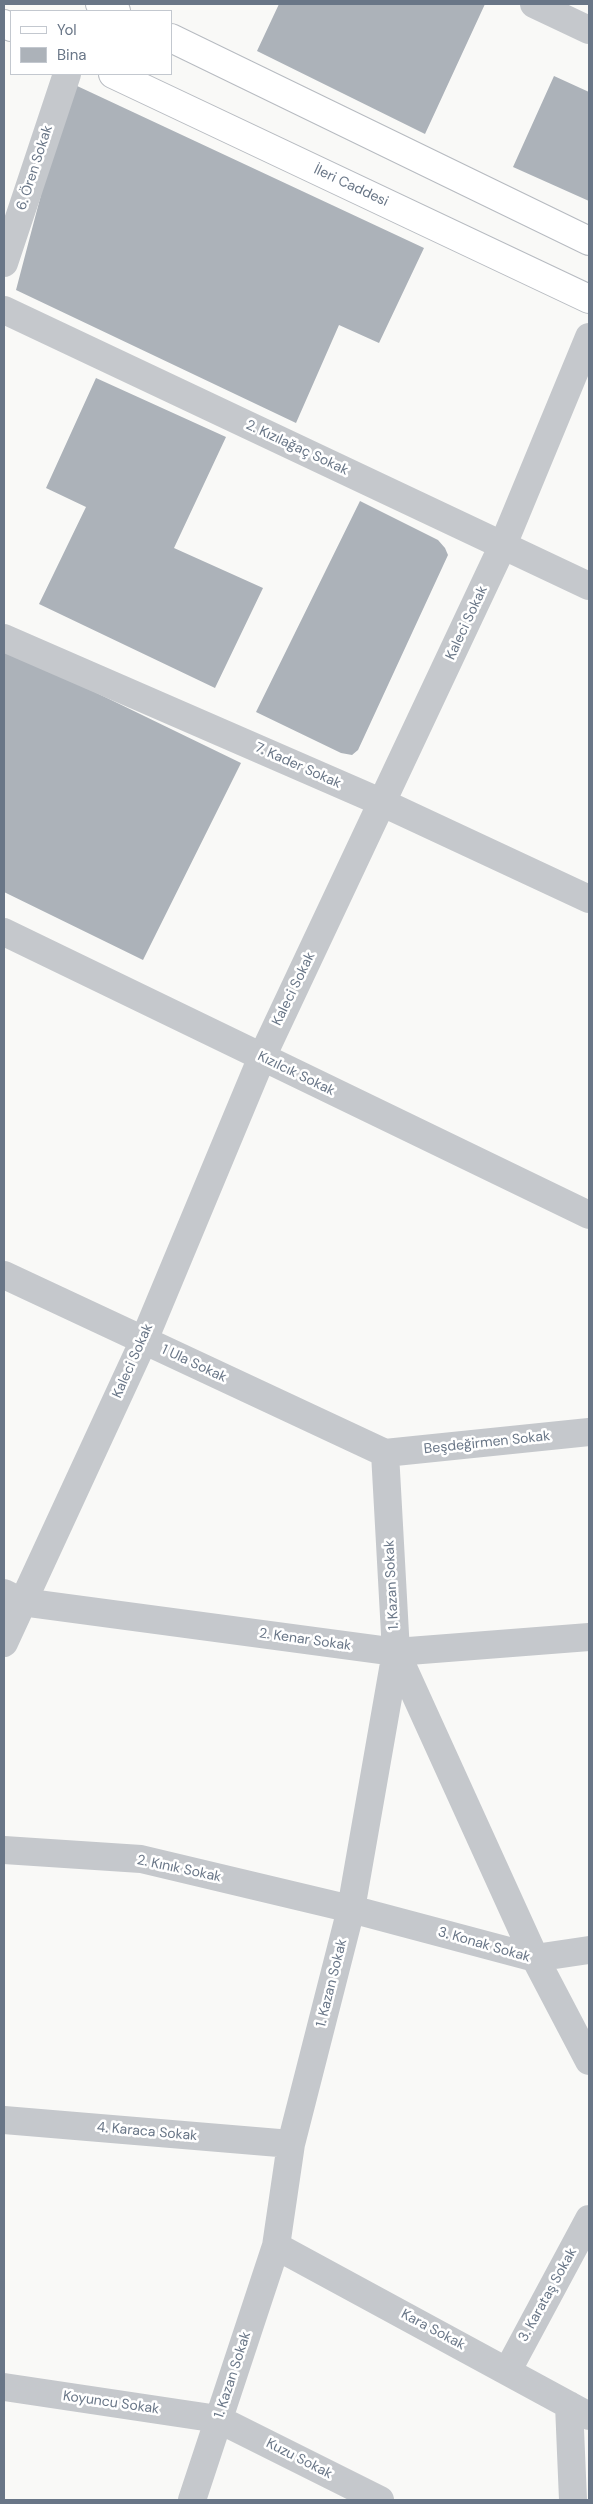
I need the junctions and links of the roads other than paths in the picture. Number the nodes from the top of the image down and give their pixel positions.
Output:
1 (100, 4) edge
2 (534, 4) edge
3 (114, 10) edge
4 (589, 30) edge
5 (172, 38) edge
6 (67, 75) edge
7 (115, 75) edge
8 (589, 241) edge
9 (4, 263) edge
10 (589, 298) edge
11 (4, 310) edge
12 (589, 337) edge
13 (503, 545) junction
14 (589, 586) edge
15 (4, 638) edge
16 (383, 804) junction
17 (589, 899) edge
18 (4, 932) edge
19 (262, 1057) junction
20 (589, 1215) edge
21 (4, 1275) edge
22 (144, 1340) junction
23 (589, 1432) edge
24 (385, 1453) junction
25 (13, 1598) edge
26 (589, 1638) edge
27 (4, 1643) edge
28 (396, 1652) junction
29 (4, 1850) edge
30 (351, 1908) junction
31 (589, 1950) edge
32 (535, 1958) junction
33 (589, 2061) edge
34 (4, 2120) edge
35 (291, 2144) junction
36 (589, 2219) edge
37 (276, 2246) junction
38 (508, 2370) junction
39 (4, 2387) edge
40 (579, 2411) edge
41 (218, 2419) junction
42 (192, 2500) edge
43 (380, 2500) edge
44 (573, 2500) edge

1 - 3 main road
2 - 4 street
5 - 8 main road
6 - 9 street, 6. Ören Sokak
7 - 10 main road, İleri Caddesi
11 - 13 street, 2. Kızılağaç Sokak
12 - 13 street, Kaleci Sokak
13 - 14 street, 2. Kızılağaç Sokak
13 - 16 street, Kaleci Sokak
15 - 16 street, 7. Kader Sokak
16 - 17 street, 7. Kader Sokak
16 - 19 street, Kaleci Sokak
18 - 19 street, Kızılcık Sokak
19 - 20 street, Kızılcık Sokak
19 - 22 street, Kaleci Sokak
21 - 22 street, 1 Ula Sokak
22 - 24 street, 1 Ula Sokak
22 - 25 street, Kaleci Sokak
23 - 24 street, Beşdeğirmen Sokak
24 - 28 street, 1. Kazan Sokak
25 - 27 street, Kaleci Sokak
25 - 28 street, 2. Kenar Sokak
26 - 28 street, 2. Kenar Sokak
28 - 30 street, 1. Kazan Sokak
28 - 32 street
29 - 30 street, 2. Kınık Sokak
30 - 32 street, 3. Konak Sokak
30 - 35 street, 1. Kazan Sokak
31 - 32 street
32 - 33 street, 3. Konak Sokak
34 - 35 street, 4. Karaca Sokak
35 - 37 street, 1. Kazan Sokak
36 - 38 street, 3. Karataş Sokak
37 - 38 street, Kara Sokak
37 - 41 street, 1. Kazan Sokak
38 - 40 street, Kara Sokak
39 - 41 street, Koyuncu Sokak
40 - 44 street
41 - 42 street, 1. Kazan Sokak
41 - 43 street, Kuzu Sokak

